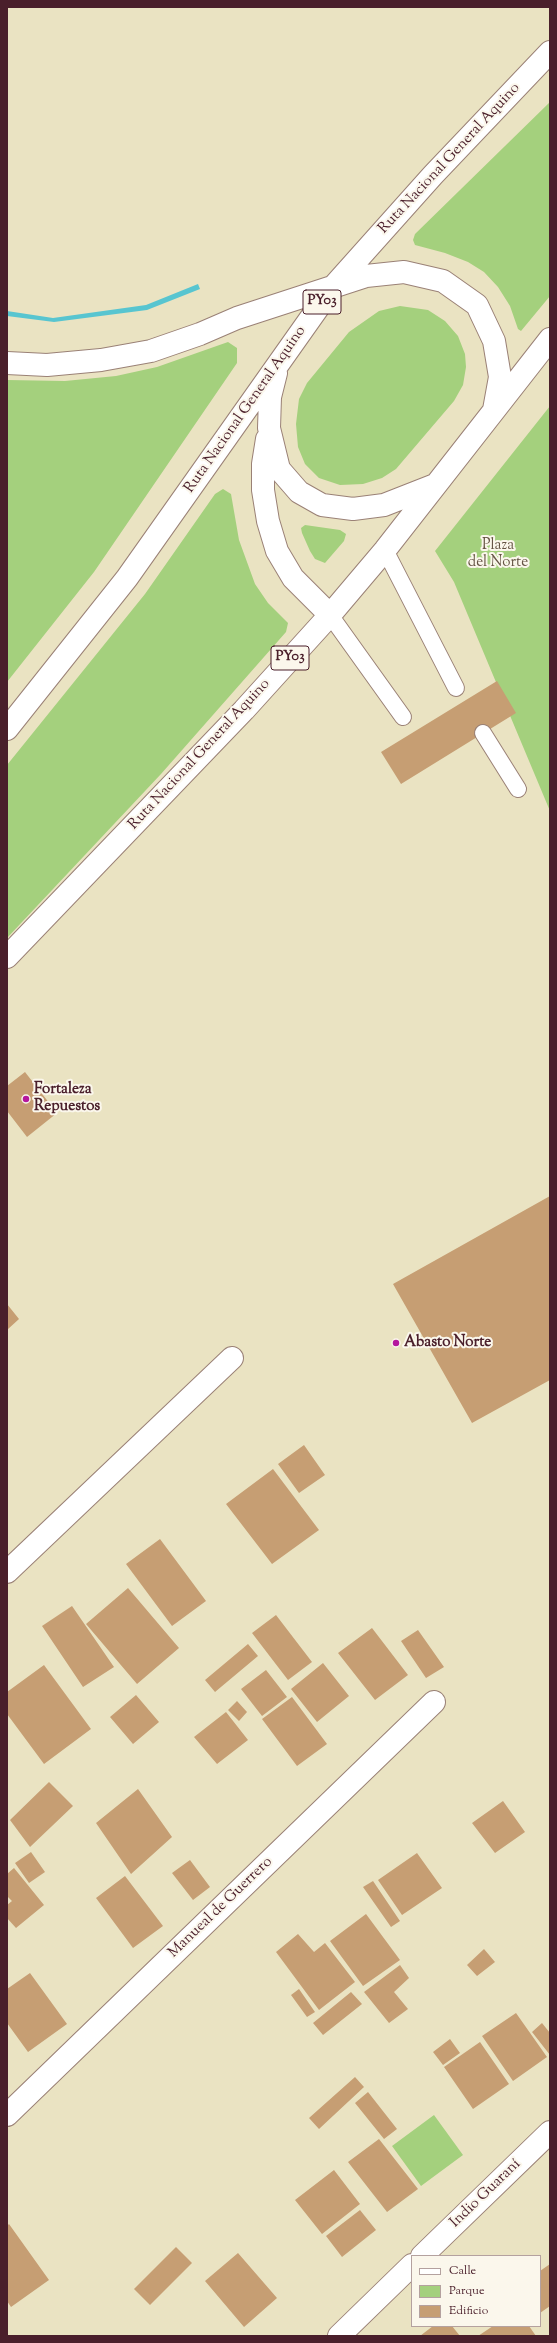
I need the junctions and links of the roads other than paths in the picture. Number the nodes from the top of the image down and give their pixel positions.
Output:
1 (550, 52) edge
2 (332, 288) junction
3 (550, 339) edge
4 (280, 361) junction
5 (7, 363) edge
6 (493, 413) junction
7 (269, 428) junction
8 (436, 484) junction
9 (385, 550) junction
10 (330, 615) junction
11 (456, 688) dead end
12 (403, 718) dead end
13 (7, 729) edge
14 (483, 733) dead end
15 (518, 789) dead end
16 (7, 956) edge
17 (232, 1358) dead end
18 (7, 1572) edge
19 (434, 1702) dead end
20 (7, 2115) edge
21 (550, 2132) edge
22 (423, 2255) edge
23 (411, 2266) edge
24 (339, 2336) edge

1 - 2 main road, Ruta Nacional General Aquino / PY03
2 - 4 main road, Ruta Nacional General Aquino / PY03
2 - 5 main road
2 - 6 main road
3 - 6 main road, Ruta Nacional General Aquino / PY03
4 - 7 main road
4 - 13 main road, Ruta Nacional General Aquino / PY03
6 - 8 main road, Ruta Nacional General Aquino / PY03
7 - 8 main road
7 - 10 main road
8 - 9 main road, Ruta Nacional General Aquino / PY03
9 - 10 main road, Ruta Nacional General Aquino / PY03
9 - 11 lane
10 - 12 lane
10 - 16 main road, Ruta Nacional General Aquino / PY03
14 - 15 lane
17 - 18 main road
19 - 20 main road, Manueal de Guerrero
21 - 22 main road, Indio Guaraní
23 - 24 main road

